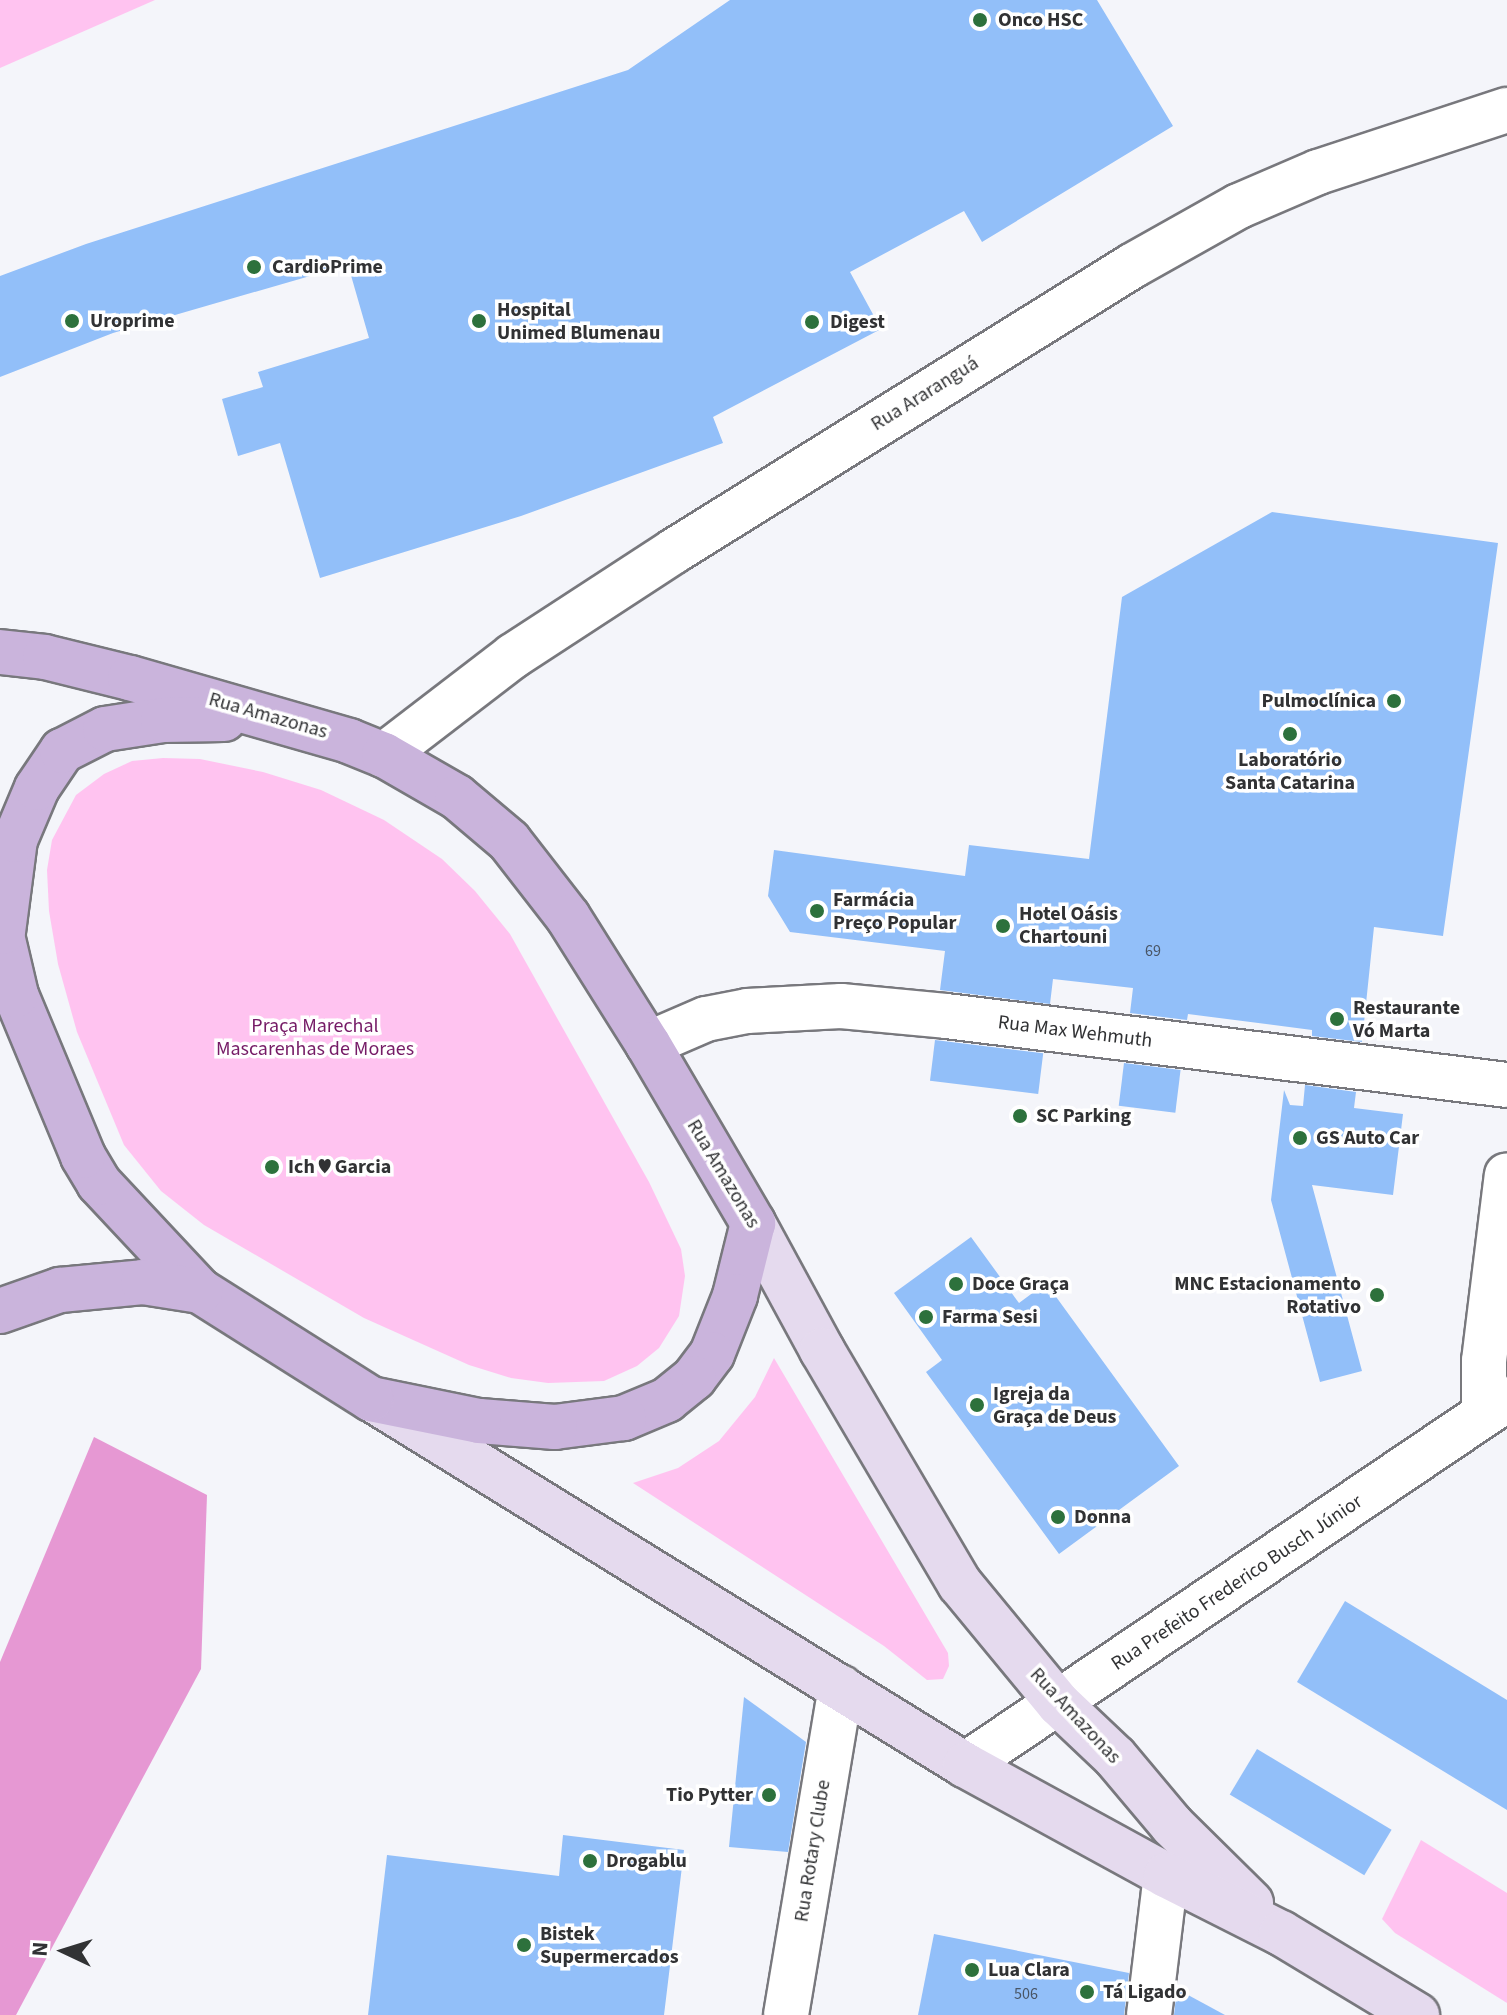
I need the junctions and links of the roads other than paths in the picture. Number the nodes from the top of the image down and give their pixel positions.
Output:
1 (1507, 110) edge
2 (0, 652) edge
3 (279, 719) junction
4 (384, 755) junction
5 (1, 930) edge
6 (648, 1044) junction
7 (1507, 1085) edge
8 (1507, 1175) edge
9 (753, 1223) junction
10 (200, 1291) junction
11 (0, 1311) edge
12 (371, 1399) junction
13 (1496, 1407) edge
14 (841, 1688) junction
15 (1059, 1704) junction
16 (965, 1765) junction
17 (1166, 1875) junction
18 (1281, 1933) junction
19 (786, 2015) edge
20 (1149, 2015) edge
21 (1417, 2015) edge

1 - 4 street, Rua Araranguá
2 - 3 main road, Rua Amazonas
3 - 4 main road, Rua Amazonas
3 - 5 main road, Rua Amazonas
4 - 6 main road, Rua Amazonas
5 - 10 main road, Rua Amazonas
6 - 7 street, Rua Max Wehmuth
6 - 9 main road, Rua Amazonas
8 - 13 street
9 - 12 main road
9 - 15 main road, Rua Amazonas
10 - 11 main road
10 - 12 main road, Rua Amazonas
12 - 14 main road, Rua Amazonas
13 - 15 street, Rua Prefeito Frederico Busch Júnior
14 - 16 main road, Rua Amazonas
14 - 19 street, Rua Rotary Clube
15 - 16 street, Rua Prefeito Frederico Busch Júnior
15 - 18 main road, Rua Amazonas
16 - 17 main road, Rua Amazonas
17 - 18 main road, Rua Amazonas
17 - 20 street
18 - 21 main road, Rua Amazonas

